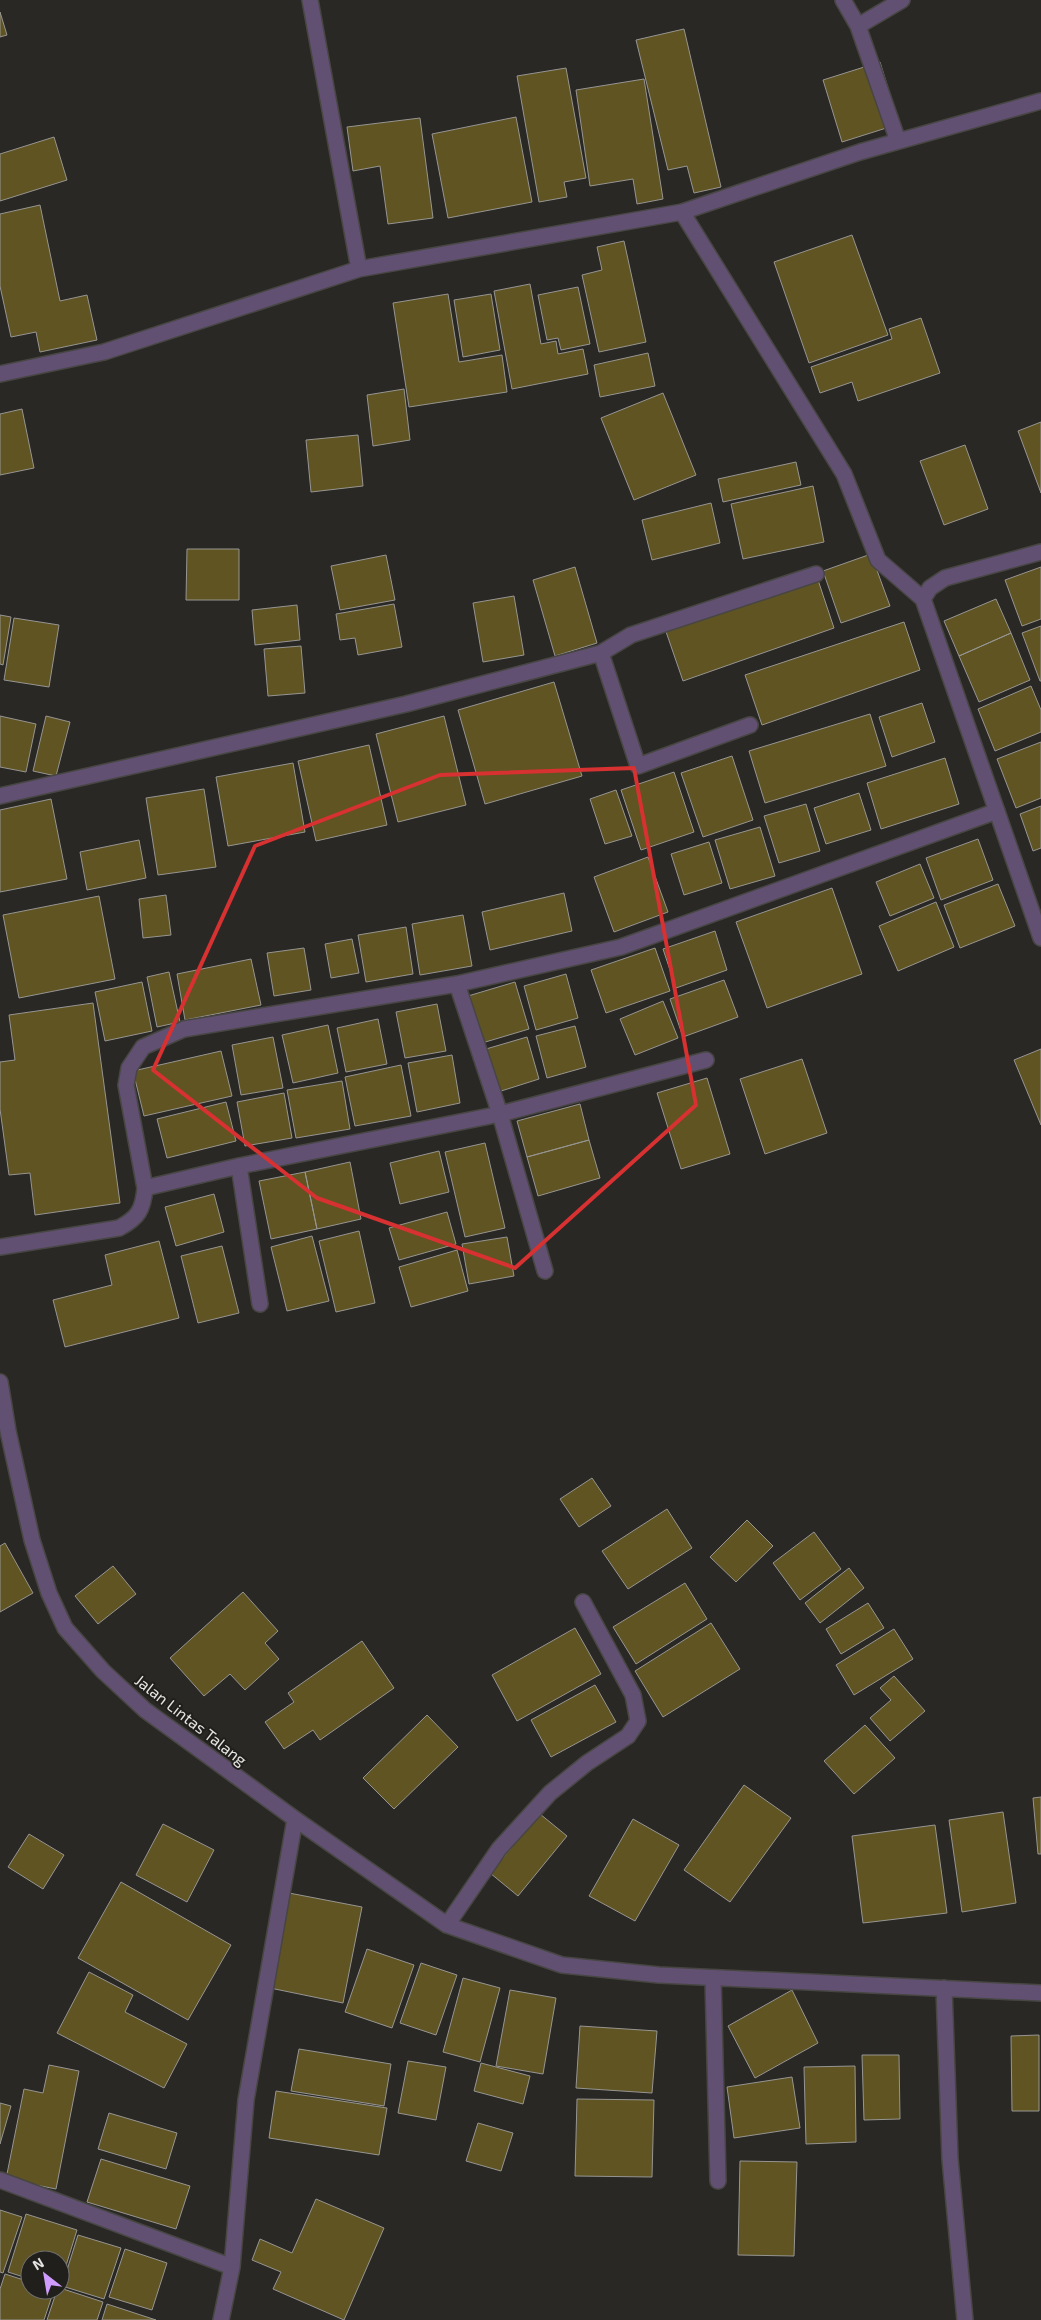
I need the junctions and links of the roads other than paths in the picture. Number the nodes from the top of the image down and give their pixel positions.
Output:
1 (310, 0) edge
2 (843, 0) edge
3 (902, 0) edge
4 (858, 26) junction
5 (1041, 101) edge
6 (898, 142) junction
7 (682, 212) junction
8 (359, 269) junction
9 (0, 374) edge
10 (1041, 552) edge
11 (816, 574) dead end
12 (923, 599) junction
13 (601, 653) junction
14 (750, 725) dead end
15 (0, 796) edge
16 (997, 811) junction
17 (1040, 935) edge
18 (457, 984) junction
19 (706, 1060) dead end
20 (500, 1114) junction
21 (239, 1166) junction
22 (145, 1188) junction
23 (0, 1247) edge
24 (544, 1270) dead end
25 (260, 1304) dead end
26 (0, 1382) edge
27 (4, 1433) edge
28 (584, 1602) dead end
29 (295, 1820) junction
30 (447, 1926) junction
31 (713, 1978) junction
32 (944, 1988) junction
33 (1041, 1993) edge
34 (0, 2180) edge
35 (718, 2181) dead end
36 (232, 2266) junction
37 (221, 2320) edge
38 (965, 2320) edge

1 - 8 street
2 - 4 street
3 - 4 street
4 - 6 street
5 - 6 street
6 - 7 street
7 - 8 street
7 - 12 street
8 - 9 street
10 - 12 street
11 - 13 street
12 - 16 street
13 - 14 street
13 - 15 street
16 - 17 street
16 - 18 street
18 - 20 street
18 - 22 street
19 - 20 street
20 - 21 street
20 - 24 street
21 - 22 street
21 - 25 street
22 - 23 street
26 - 27 street, Jalan Lintas Talang
27 - 29 street, Jalan Lintas Talang
28 - 30 street
29 - 30 street, Jalan Lintas Talang
29 - 36 street
30 - 31 street, Jalan Lintas Talang
31 - 32 street, Jalan Lintas Talang
31 - 35 street
32 - 33 street, Jalan Lintas Talang
32 - 38 street
34 - 36 street
36 - 37 street

